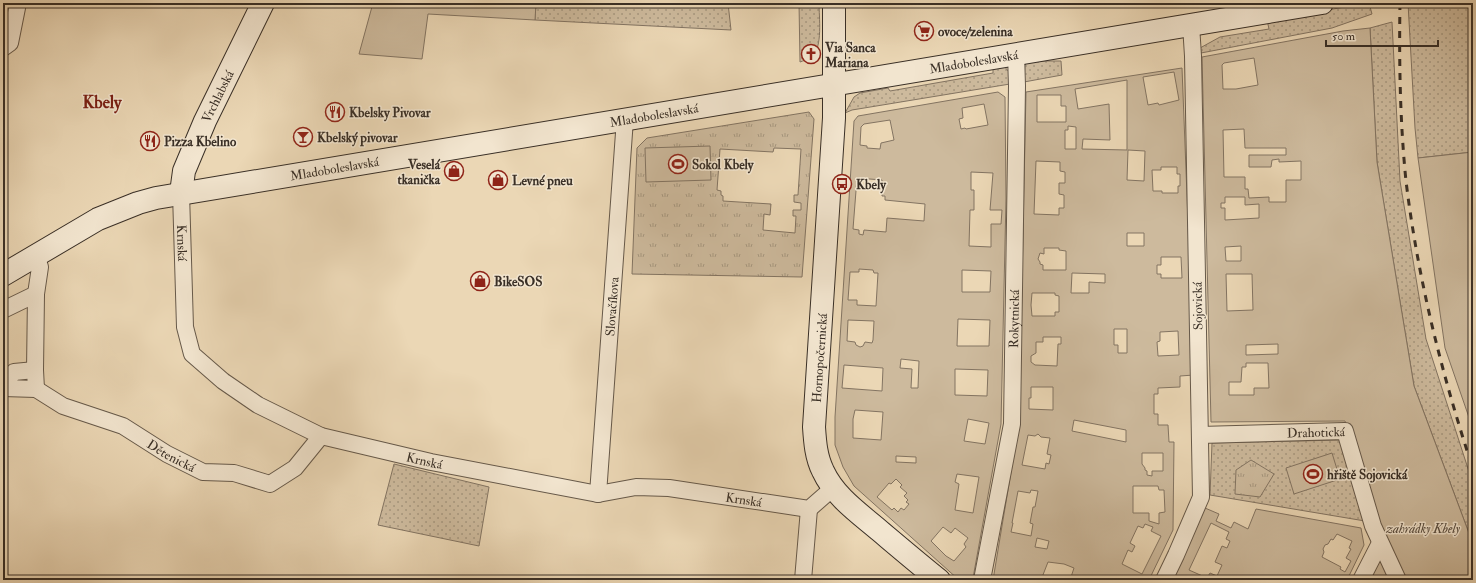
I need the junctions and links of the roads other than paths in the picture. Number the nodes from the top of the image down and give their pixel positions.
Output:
1 (18, 3) edge
2 (263, 3) edge
3 (834, 3) edge
4 (1310, 4) edge
5 (1191, 25) junction
6 (3, 48) edge
7 (1016, 54) junction
8 (834, 85) junction
9 (625, 120) junction
10 (181, 201) junction
11 (36, 255) junction
12 (3, 275) edge
13 (36, 294) junction
14 (3, 310) edge
15 (35, 370) junction
16 (3, 387) edge
17 (36, 388) junction
18 (1200, 434) junction
19 (321, 436) junction
20 (833, 488) junction
21 (598, 494) junction
22 (809, 509) junction
23 (1380, 543) junction
24 (803, 580) edge
25 (939, 580) edge
26 (982, 580) edge
27 (1164, 580) edge
28 (1361, 580) edge
29 (1398, 580) edge

1 - 6 street
2 - 10 main road, Vrchlabská
3 - 8 main road, Hornopočernická
4 - 5 main road, Mladoboleslavská
5 - 7 main road, Mladoboleslavská
5 - 18 street, Sojovická
7 - 8 main road, Mladoboleslavská
7 - 26 street, Rokytnická
8 - 9 main road, Mladoboleslavská
8 - 20 main road, Hornopočernická
9 - 10 main road, Mladoboleslavská
9 - 21 street, Slovačíkova
10 - 11 main road, Mladoboleslavská
10 - 19 street, Krnská
11 - 12 main road, Mladoboleslavská
11 - 13 street
13 - 14 street
13 - 15 street
15 - 16 street
15 - 17 street
16 - 17 street
17 - 19 street, Dětenická
18 - 23 street, Drahotická
18 - 27 street, Sojovická
19 - 21 street, Krnská
20 - 22 street
20 - 25 main road, Hornopočernická
21 - 22 street, Krnská
22 - 24 street
23 - 28 street
23 - 29 street, Drahotická

